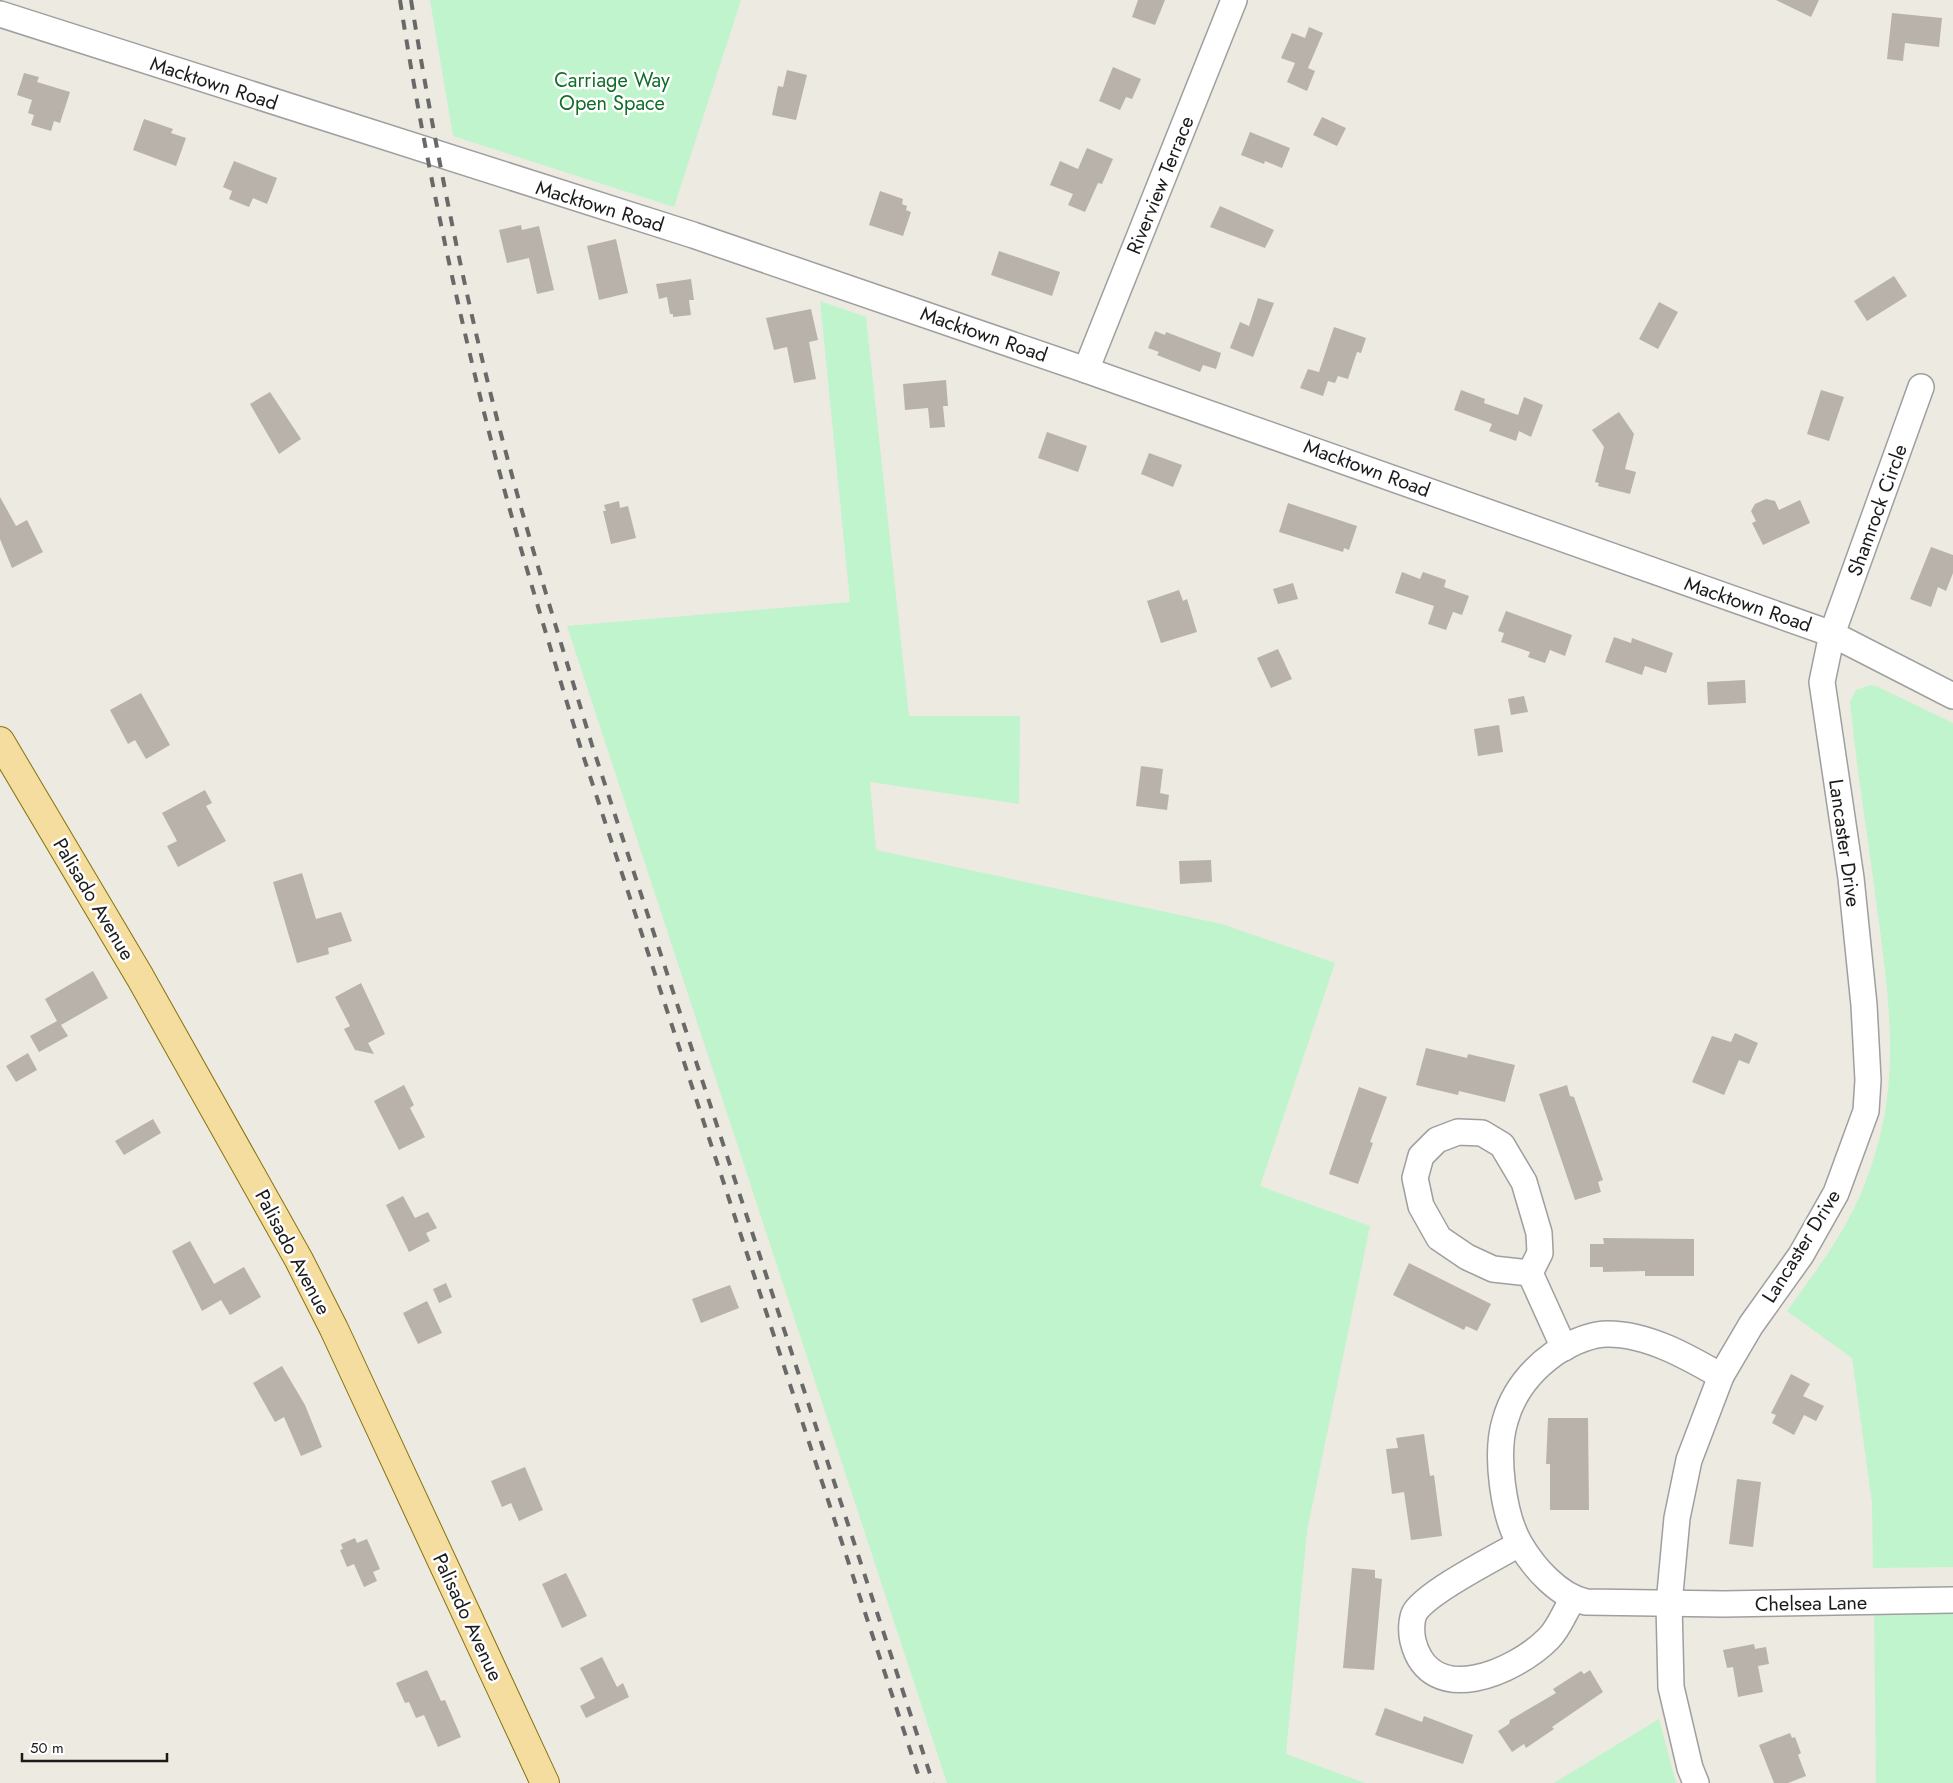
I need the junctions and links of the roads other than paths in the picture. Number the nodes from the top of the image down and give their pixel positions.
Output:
1 (1234, 0) edge
2 (0, 14) edge
3 (1086, 370) junction
4 (1922, 387) dead end
5 (1832, 634) junction
6 (1953, 696) edge
7 (0, 741) edge
8 (1530, 1273) junction
9 (1564, 1348) junction
10 (1721, 1376) junction
11 (1520, 1544) junction
12 (1573, 1599) junction
13 (1953, 1600) edge
14 (1669, 1604) junction
15 (545, 1783) edge
16 (1696, 1783) edge

1 - 3 street, Riverview Terrace
2 - 3 street, Macktown Road
3 - 5 street, Macktown Road
4 - 5 street, Shamrock Circle
5 - 6 street, Macktown Road
5 - 10 street, Lancaster Drive
7 - 15 main road, Palisado Avenue
8 - 8 street
8 - 9 street
9 - 10 street
9 - 11 street
10 - 14 street, Lancaster Drive
11 - 12 street
11 - 12 street
12 - 14 street, Chelsea Lane
13 - 14 street, Chelsea Lane
14 - 16 street, Lancaster Drive

